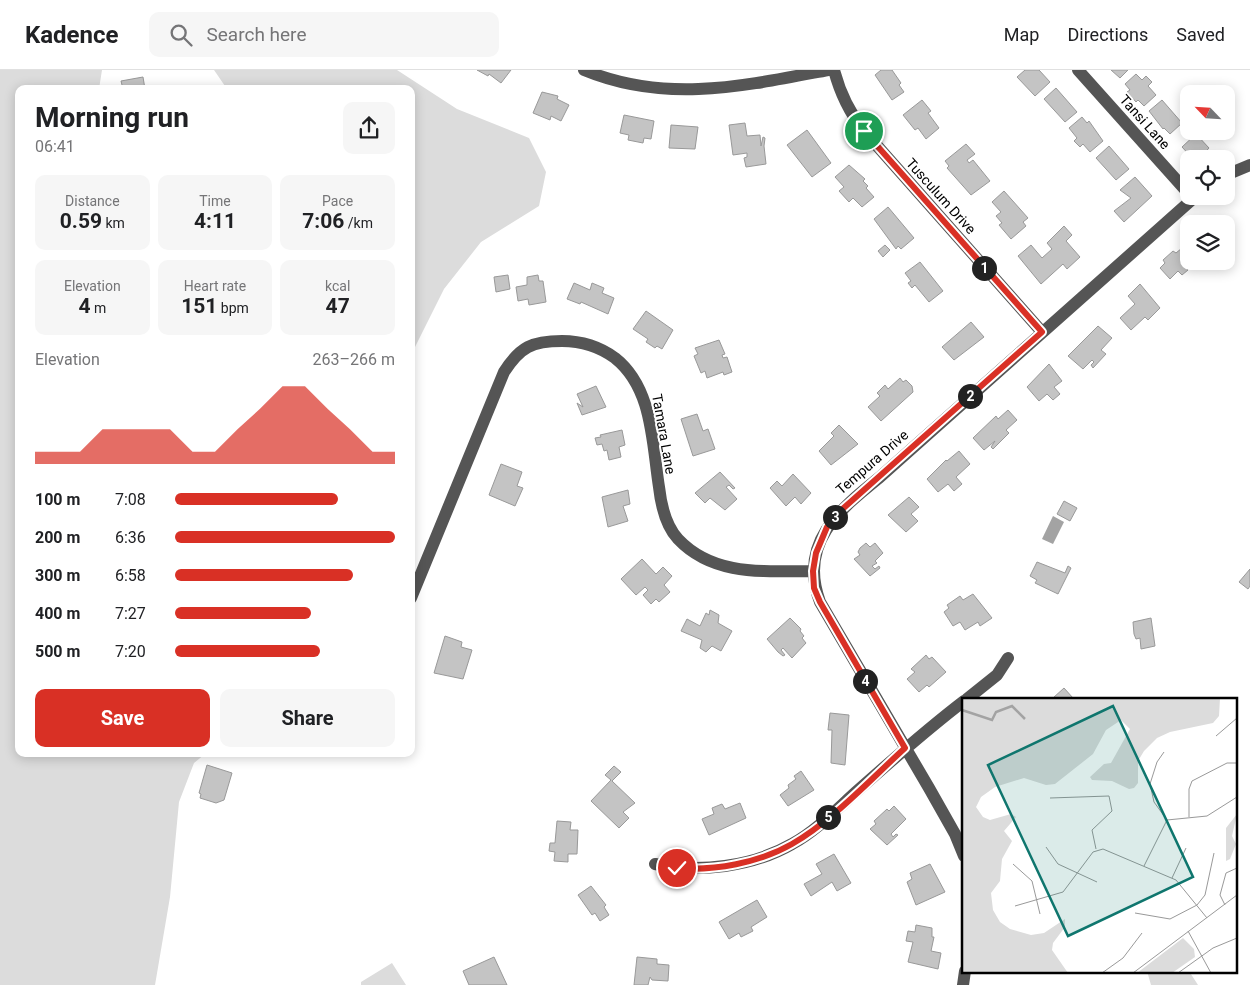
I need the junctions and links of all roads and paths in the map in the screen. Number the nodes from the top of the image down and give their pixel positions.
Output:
1 (584, 70) edge
2 (828, 70) edge
3 (834, 70) edge
4 (1078, 70) edge
5 (1250, 165) edge
6 (1235, 171) edge
7 (1180, 183) edge
8 (1182, 205) edge
9 (1042, 332) junction
10 (813, 571) junction
11 (415, 588) edge
12 (1008, 658) dead end
13 (968, 698) edge
14 (962, 703) edge
15 (905, 748) junction
16 (962, 851) edge
17 (655, 864) dead end
18 (965, 972) edge
19 (963, 985) edge

1 - 2 street
3 - 9 street, Tusculum Drive
4 - 7 street, Tansi Lane
5 - 6 street
8 - 9 street, Tempura Drive
9 - 10 street, Tempura Drive
10 - 11 street, Tamara Lane
10 - 15 street, Tempura Drive
12 - 13 street
14 - 15 street
15 - 16 street, Tempura Drive
15 - 17 street
18 - 19 street

